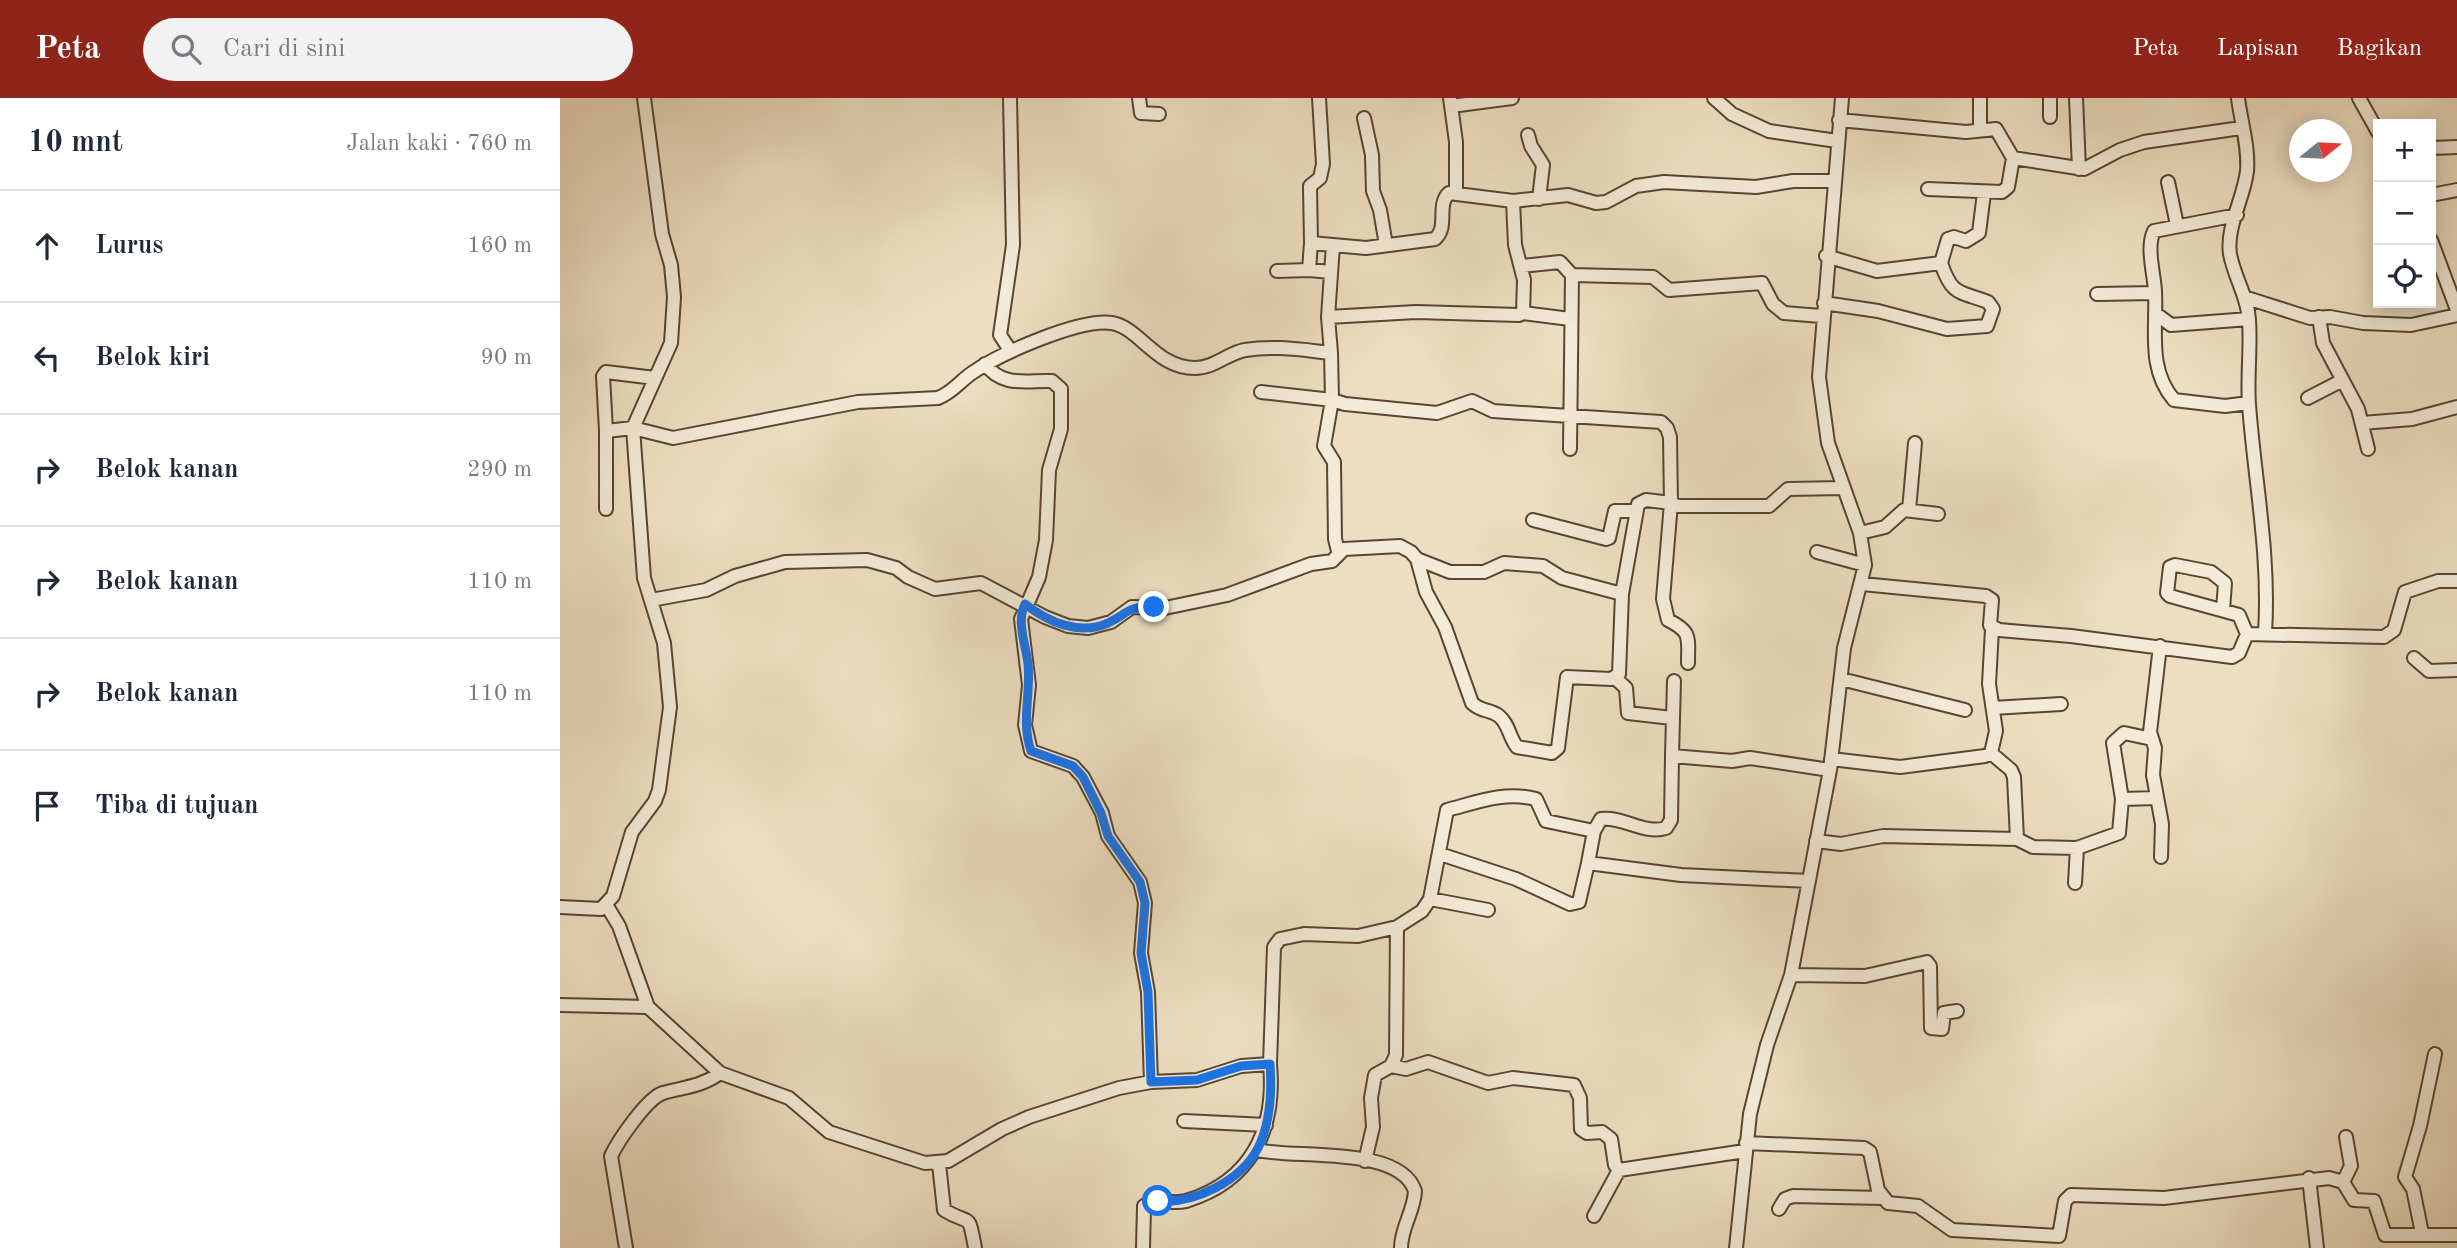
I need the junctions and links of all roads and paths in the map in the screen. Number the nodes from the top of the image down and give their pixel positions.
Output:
1 (644, 98) edge
2 (1010, 98) edge
3 (1139, 98) edge
4 (1319, 98) edge
5 (1512, 98) edge
6 (1714, 98) edge
7 (1842, 98) edge
8 (1980, 98) edge
9 (2050, 98) edge
10 (2076, 98) edge
11 (2238, 98) edge
12 (2358, 98) edge
13 (1451, 102) edge
14 (1159, 114) dead end
15 (2050, 117) dead end
16 (1364, 118) dead end
17 (1839, 120) junction
18 (2373, 124) edge
19 (2241, 128) junction
20 (1980, 130) junction
21 (1528, 135) dead end
22 (1837, 141) junction
23 (2457, 147) edge
24 (2436, 148) edge
25 (2012, 158) junction
26 (2078, 169) junction
27 (1833, 181) junction
28 (2168, 182) dead end
29 (1928, 189) dead end
30 (2457, 190) edge
31 (1456, 192) junction
32 (1984, 193) junction
33 (2436, 194) edge
34 (1539, 199) junction
35 (1513, 201) junction
36 (2237, 215) junction
37 (2177, 225) junction
38 (1311, 243) junction
39 (1333, 245) junction
40 (1386, 245) junction
41 (2433, 245) edge
42 (1826, 256) junction
43 (1941, 263) junction
44 (1521, 266) junction
45 (1309, 270) junction
46 (1276, 271) dead end
47 (1331, 272) junction
48 (1572, 275) junction
49 (2155, 293) junction
50 (2096, 294) dead end
51 (2245, 297) junction
52 (1823, 310) junction
53 (2457, 312) edge
54 (1523, 313) junction
55 (2155, 313) junction
56 (1328, 317) junction
57 (2319, 317) junction
58 (1570, 319) junction
59 (2249, 319) junction
60 (1010, 350) junction
61 (1331, 353) junction
62 (985, 364) junction
63 (655, 378) junction
64 (2341, 381) junction
65 (1261, 392) dead end
66 (2308, 398) dead end
67 (1332, 400) junction
68 (2249, 404) junction
69 (2457, 407) edge
70 (1570, 414) junction
71 (2362, 423) junction
72 (633, 428) junction
73 (606, 432) junction
74 (1914, 443) dead end
75 (1570, 449) dead end
76 (2368, 449) dead end
77 (1842, 488) junction
78 (1671, 503) junction
79 (606, 509) dead end
80 (1909, 510) junction
81 (1635, 511) junction
82 (1938, 514) dead end
83 (1533, 520) dead end
84 (1860, 533) junction
85 (1338, 551) junction
86 (1817, 552) dead end
87 (1417, 559) junction
88 (1864, 565) junction
89 (2457, 581) edge
90 (1862, 584) junction
91 (1622, 593) junction
92 (651, 600) junction
93 (1025, 604) junction
94 (2223, 610) junction
95 (1992, 629) junction
96 (2265, 633) junction
97 (2247, 634) junction
98 (2160, 646) junction
99 (2414, 658) dead end
100 (1688, 663) dead end
101 (2457, 670) edge
102 (1615, 678) junction
103 (1841, 679) junction
104 (1674, 681) dead end
105 (2061, 705) dead end
106 (1993, 708) junction
107 (1965, 710) dead end
108 (1672, 718) junction
109 (2152, 740) junction
110 (1991, 752) junction
111 (1671, 756) junction
112 (1830, 765) junction
113 (2157, 798) junction
114 (2122, 799) junction
115 (1594, 831) junction
116 (2017, 839) junction
117 (1816, 841) junction
118 (2077, 848) junction
119 (1440, 854) junction
120 (2161, 857) dead end
121 (1588, 863) junction
122 (1809, 881) junction
123 (2075, 883) dead end
124 (1430, 899) junction
125 (607, 905) junction
126 (560, 906) edge
127 (1488, 910) dead end
128 (1397, 927) junction
129 (1791, 975) junction
130 (560, 1005) edge
131 (648, 1007) junction
132 (1957, 1011) dead end
133 (2435, 1054) dead end
134 (1270, 1064) junction
135 (1391, 1066) junction
136 (719, 1073) junction
137 (1151, 1082) junction
138 (1184, 1121) dead end
139 (1266, 1125) junction
140 (2346, 1137) dead end
141 (1746, 1147) junction
142 (1257, 1150) junction
143 (1366, 1161) junction
144 (939, 1164) junction
145 (1619, 1170) junction
146 (2309, 1178) junction
147 (2343, 1182) junction
148 (1882, 1198) junction
149 (1779, 1209) dead end
150 (1594, 1216) dead end
151 (2422, 1233) junction
152 (2457, 1235) edge
153 (2034, 1241) edge
154 (2059, 1242) edge
155 (626, 1248) edge
156 (975, 1248) edge
157 (1143, 1248) edge
158 (1401, 1248) edge
159 (1736, 1248) edge
160 (2317, 1248) edge

1 - 63 street
2 - 60 street
3 - 14 street
4 - 38 street
5 - 13 street
6 - 22 street
7 - 17 street
8 - 20 street
9 - 15 street
10 - 26 street
11 - 19 street
12 - 18 street
13 - 31 street
16 - 40 street
17 - 20 street
17 - 22 street
19 - 26 street
19 - 36 street
20 - 25 street
21 - 34 street
22 - 27 street
23 - 24 street
25 - 26 street
25 - 32 street
27 - 34 street
27 - 42 street
28 - 37 street
29 - 32 street
30 - 33 street
31 - 35 street
31 - 40 street
32 - 43 street
34 - 35 street
35 - 44 street
36 - 37 street
36 - 51 street
37 - 49 street
38 - 39 street
38 - 45 street
39 - 40 street
39 - 47 street
41 - 53 street
42 - 43 street
42 - 52 street
43 - 52 street
44 - 48 street
44 - 54 street
45 - 46 street
45 - 47 street
47 - 56 street
48 - 52 street
48 - 58 street
49 - 50 street
49 - 55 street
51 - 57 street
51 - 59 street
52 - 77 street
53 - 57 street
54 - 56 street
54 - 58 street
55 - 59 street
55 - 68 street
56 - 61 street
57 - 64 street
58 - 70 street
59 - 68 street
60 - 61 street
60 - 62 street
61 - 67 street
62 - 72 street
62 - 93 street
63 - 72 street
63 - 73 street
64 - 66 street
64 - 71 street
65 - 67 street
67 - 70 street
67 - 85 street
68 - 96 street
69 - 71 street
70 - 75 street
70 - 78 street
71 - 76 street
72 - 73 street
72 - 92 street
73 - 79 street
74 - 80 street
77 - 78 street
77 - 84 street
78 - 81 street
78 - 100 street
80 - 82 street
80 - 84 street
81 - 83 street
81 - 91 street
84 - 88 street
85 - 87 street
85 - 93 street
86 - 88 street
87 - 91 street
87 - 102 street
88 - 90 street
89 - 96 street
90 - 95 street
90 - 103 street
91 - 102 street
92 - 93 street
92 - 125 street
93 - 137 street
94 - 94 street
94 - 97 street
95 - 98 street
95 - 106 street
96 - 97 street
97 - 98 street
98 - 109 street
99 - 101 street
102 - 108 street
103 - 107 street
103 - 112 street
104 - 108 street
105 - 106 street
106 - 110 street
108 - 111 street
109 - 113 street
109 - 114 street
110 - 112 street
110 - 116 street
111 - 112 street
111 - 115 street
112 - 117 street
113 - 114 street
113 - 120 street
114 - 118 street
115 - 119 street
115 - 121 street
116 - 117 street
116 - 118 street
117 - 122 street
118 - 123 street
119 - 121 street
119 - 124 street
121 - 122 street
122 - 129 street
124 - 127 street
124 - 128 street
125 - 126 street
125 - 131 street
128 - 134 street
128 - 135 street
129 - 132 street
129 - 141 street
130 - 131 street
131 - 136 street
133 - 151 street
134 - 137 street
134 - 139 street
135 - 143 street
135 - 145 street
136 - 144 street
136 - 155 street
137 - 144 street
138 - 139 street
139 - 142 street
140 - 147 street
141 - 145 street
141 - 148 street
141 - 159 street
142 - 143 street
142 - 157 street
143 - 158 street
144 - 156 street
145 - 150 street
146 - 147 street
146 - 154 street
146 - 160 street
147 - 151 street
148 - 149 street
148 - 153 street
151 - 152 street
153 - 154 street

